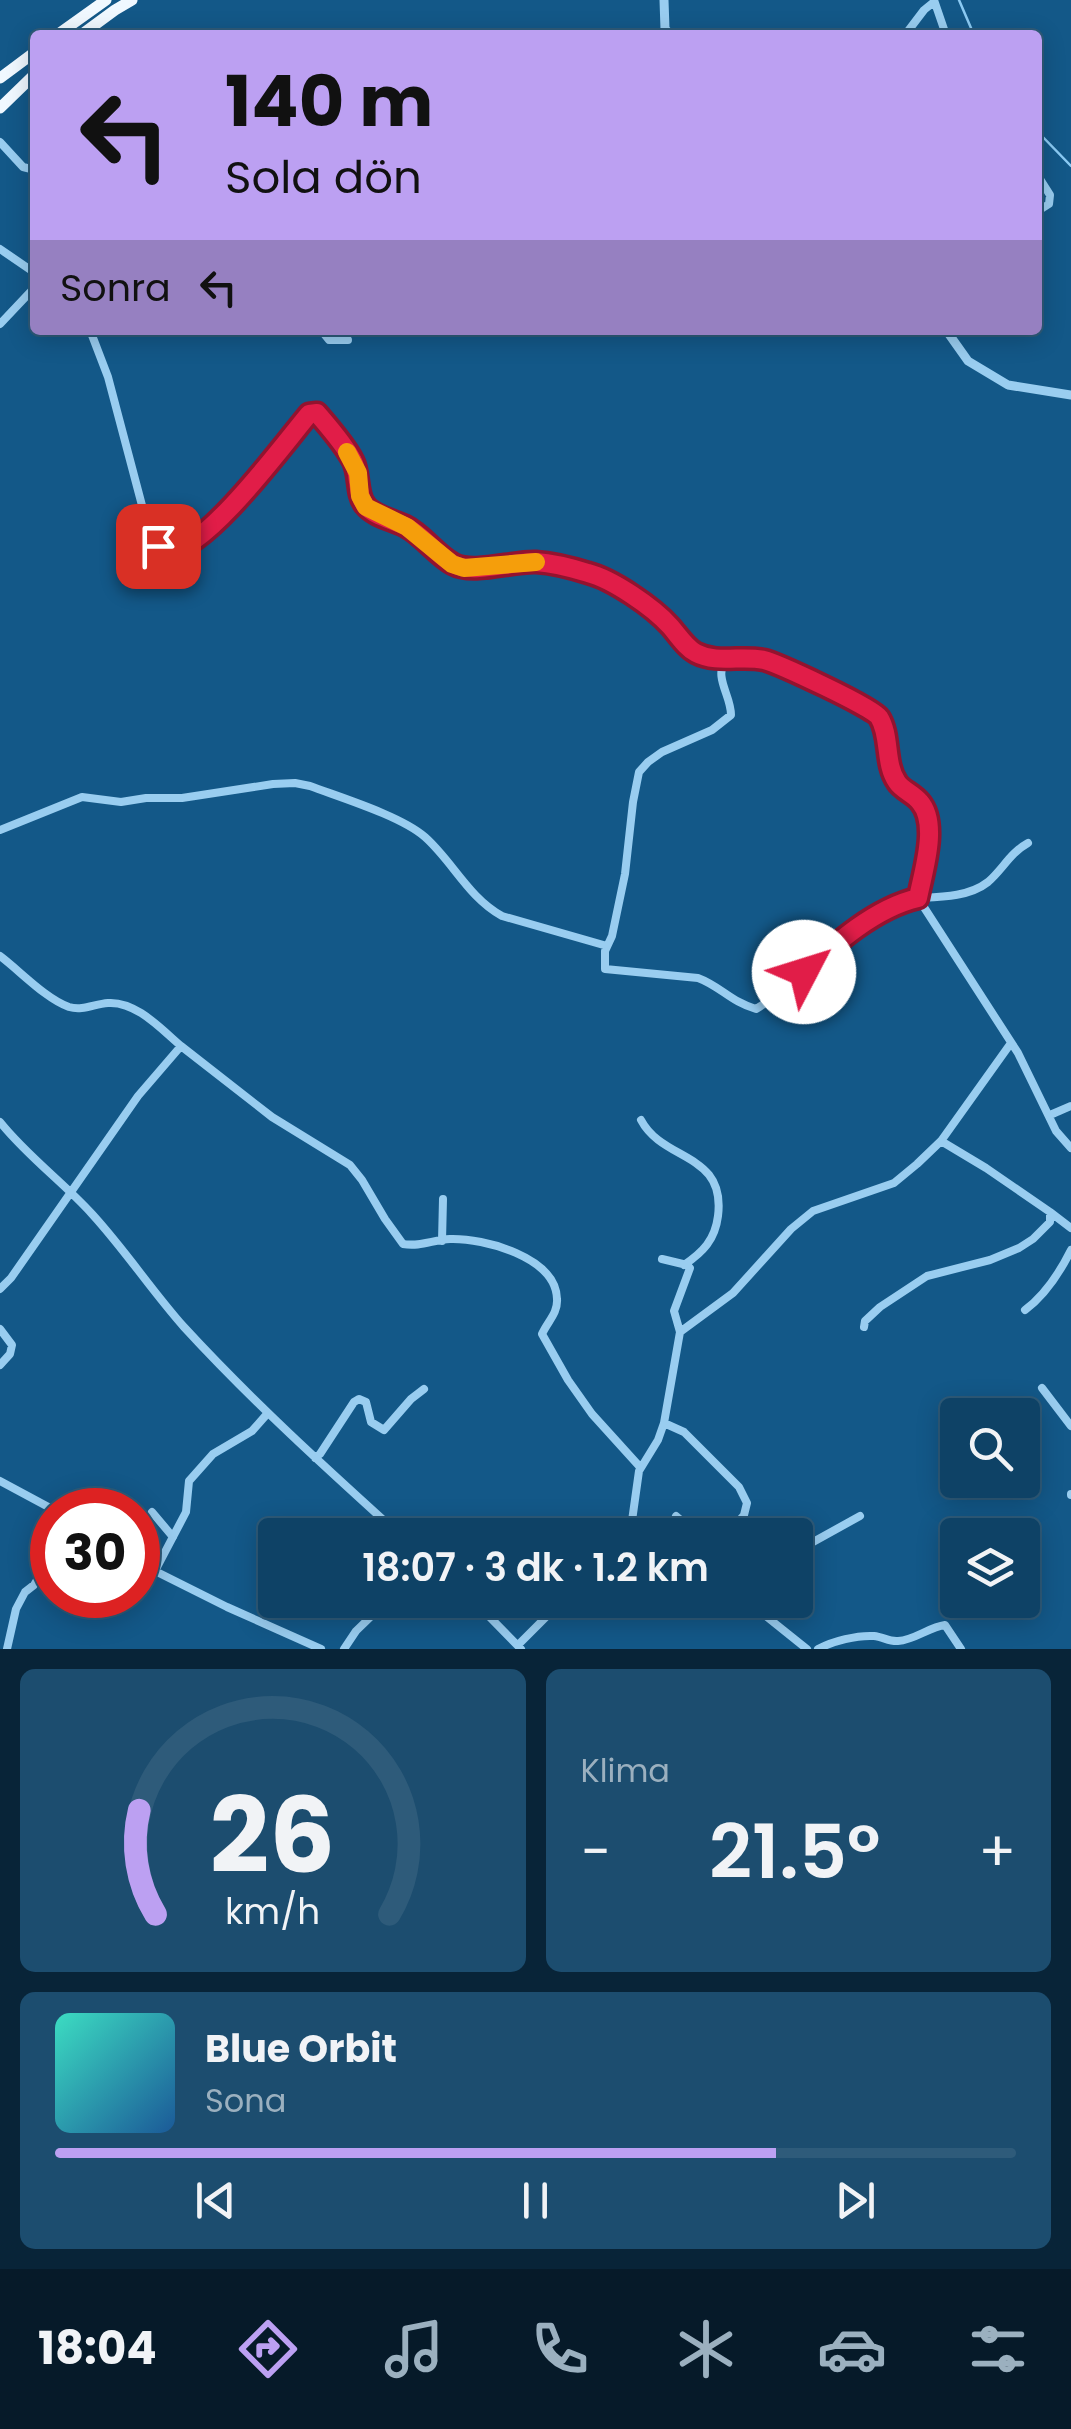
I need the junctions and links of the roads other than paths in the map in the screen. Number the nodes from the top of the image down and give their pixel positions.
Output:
1 (106, 0) edge
2 (132, 0) edge
3 (664, 0) edge
4 (934, 1) edge
5 (64, 30) edge
6 (88, 30) edge
7 (666, 30) edge
8 (909, 30) edge
9 (944, 30) edge
10 (30, 56) edge
11 (0, 78) edge
12 (30, 79) edge
13 (0, 108) edge
14 (0, 142) edge
15 (30, 169) edge
16 (1042, 182) edge
17 (1042, 208) edge
18 (0, 249) edge
19 (30, 270) edge
20 (30, 292) edge
21 (0, 324) edge
22 (92, 335) edge
23 (325, 335) edge
24 (950, 335) edge
25 (348, 340) dead end
26 (1071, 394) edge
27 (726, 659) junction
28 (0, 830) edge
29 (1028, 843) dead end
30 (918, 898) junction
31 (607, 946) junction
32 (0, 956) edge
33 (1011, 1042) junction
34 (181, 1046) junction
35 (1071, 1106) edge
36 (1050, 1115) junction
37 (641, 1120) dead end
38 (0, 1122) edge
39 (941, 1140) junction
40 (1071, 1148) edge
41 (71, 1192) junction
42 (444, 1199) dead end
43 (1050, 1212) junction
44 (1071, 1228) edge
45 (442, 1241) junction
46 (1071, 1250) edge
47 (662, 1259) dead end
48 (684, 1265) junction
49 (0, 1289) edge
50 (1025, 1310) dead end
51 (864, 1327) dead end
52 (0, 1330) edge
53 (680, 1332) junction
54 (0, 1365) edge
55 (1042, 1388) dead end
56 (424, 1389) dead end
57 (267, 1414) junction
58 (664, 1422) junction
59 (1071, 1426) edge
60 (315, 1458) junction
61 (640, 1466) junction
62 (0, 1481) edge
63 (30, 1497) edge
64 (860, 1516) dead end
65 (381, 1518) edge
66 (632, 1518) edge
67 (741, 1518) edge
68 (160, 1522) edge
69 (173, 1537) junction
70 (813, 1542) edge
71 (160, 1561) edge
72 (160, 1573) edge
73 (30, 1588) edge
74 (369, 1618) edge
75 (491, 1618) edge
76 (547, 1618) edge
77 (768, 1618) edge
78 (520, 1647) edge
79 (7, 1649) edge
80 (321, 1649) edge
81 (344, 1649) edge
82 (808, 1649) edge
83 (818, 1649) edge
84 (961, 1649) edge

1 - 5 highway
2 - 6 highway
3 - 7 street
4 - 8 street
4 - 9 street
10 - 11 highway
12 - 13 highway
14 - 15 street
16 - 17 street
18 - 19 street
20 - 21 street
22 - 27 street
23 - 25 street
24 - 26 street
27 - 30 street
27 - 31 street
28 - 31 street
29 - 30 street
30 - 31 street
30 - 33 street
32 - 34 street
33 - 36 street
33 - 39 street
34 - 41 street
34 - 45 street
35 - 36 street
36 - 40 street
37 - 48 street
38 - 41 street
39 - 43 street
39 - 53 street
41 - 49 street
41 - 57 street
42 - 45 street
43 - 44 street
43 - 51 street
45 - 61 street
46 - 50 street
47 - 48 street
48 - 53 street
52 - 54 street
53 - 58 street
55 - 59 street
56 - 60 street
57 - 60 street
57 - 69 street
58 - 61 street
58 - 67 street
60 - 65 street
61 - 66 street
62 - 63 street
64 - 70 street
68 - 69 street
69 - 71 street
72 - 80 street
73 - 79 street
74 - 81 street
75 - 78 street
76 - 78 street
77 - 82 street
83 - 84 street

